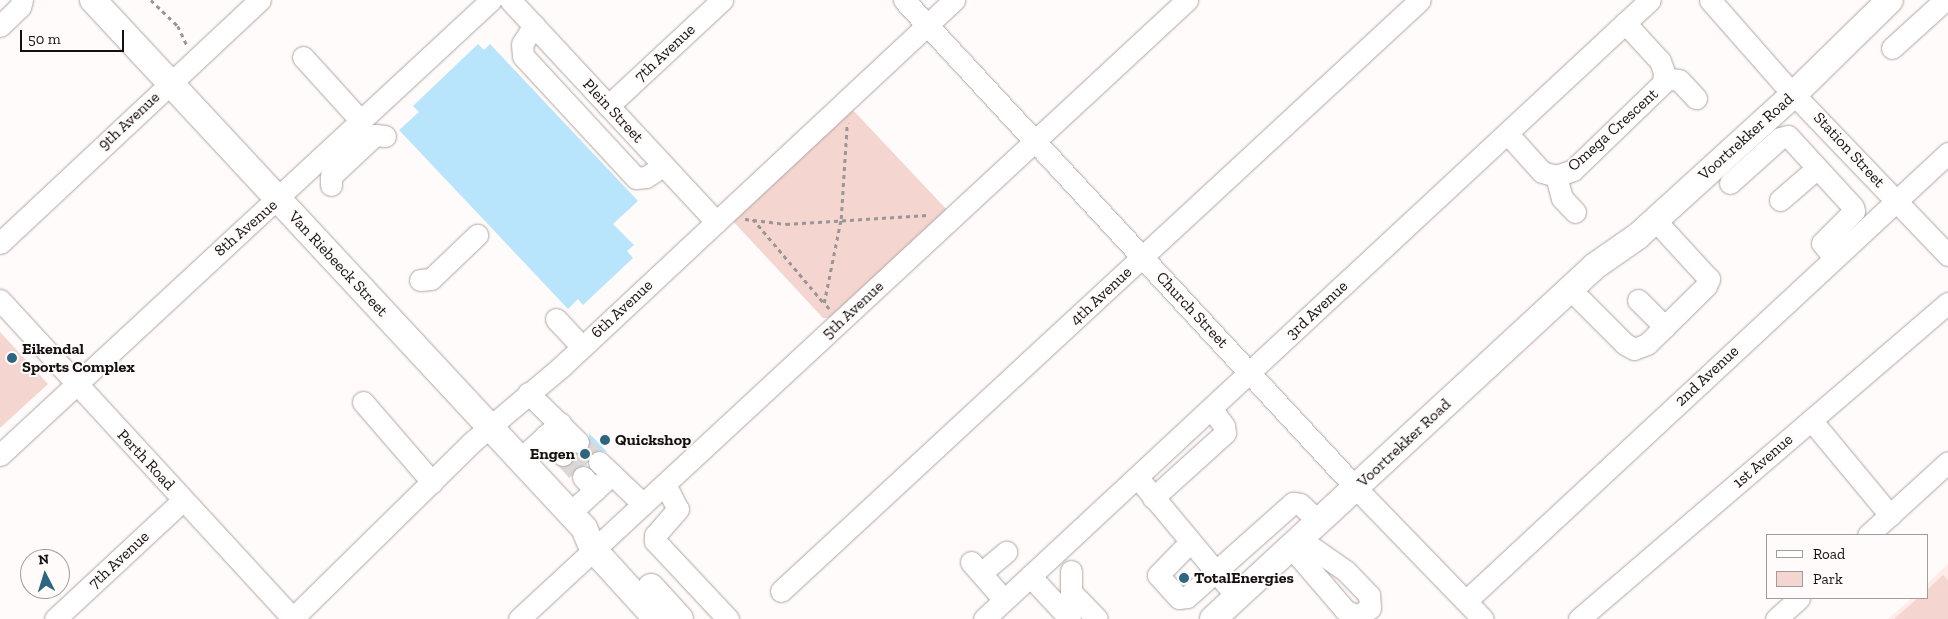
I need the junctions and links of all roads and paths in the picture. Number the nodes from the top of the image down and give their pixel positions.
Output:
1 (22, 0) edge
2 (93, 0) edge
3 (152, 0) edge
4 (260, 0) edge
5 (491, 0) edge
6 (510, 0) edge
7 (722, 0) edge
8 (904, 0) edge
9 (954, 0) edge
10 (1187, 0) edge
11 (1420, 0) edge
12 (1650, 0) edge
13 (1710, 0) edge
14 (1870, 0) edge
15 (1890, 0) edge
16 (1946, 0) edge
17 (1625, 23) junction
18 (534, 25) junction
19 (0, 26) edge
20 (927, 26) junction
21 (1892, 48) dead end
22 (187, 49) dead end
23 (303, 57) dead end
24 (1664, 78) junction
25 (170, 83) junction
26 (1788, 88) junction
27 (1696, 98) dead end
28 (848, 99) junction
29 (608, 106) junction
30 (361, 122) junction
31 (1507, 133) junction
32 (385, 136) dead end
33 (1035, 141) junction
34 (348, 148) junction
35 (1948, 153) edge
36 (664, 166) junction
37 (1816, 168) junction
38 (1556, 176) junction
39 (1730, 183) dead end
40 (332, 185) dead end
41 (278, 200) junction
42 (1780, 200) dead end
43 (1896, 201) junction
44 (1576, 212) dead end
45 (752, 218) junction
46 (841, 219) junction
47 (949, 220) junction
48 (1655, 220) junction
49 (716, 222) junction
50 (477, 235) dead end
51 (0, 243) edge
52 (1948, 255) edge
53 (1143, 256) junction
54 (1834, 258) junction
55 (1594, 266) junction
56 (420, 280) dead end
57 (1570, 288) junction
58 (0, 300) edge
59 (1638, 300) dead end
60 (824, 303) junction
61 (1948, 303) edge
62 (556, 318) dead end
63 (840, 322) junction
64 (1665, 327) junction
65 (582, 347) junction
66 (1250, 372) junction
67 (76, 385) junction
68 (528, 393) junction
69 (363, 402) dead end
70 (1212, 408) junction
71 (1811, 420) junction
72 (488, 428) junction
73 (552, 430) junction
74 (571, 448) tunnel mouth
75 (0, 455) edge
76 (520, 459) junction
77 (1948, 462) edge
78 (1136, 477) junction
79 (432, 482) junction
80 (665, 484) junction
81 (1356, 488) junction
82 (1153, 498) junction
83 (183, 500) junction
84 (643, 504) junction
85 (1890, 515) junction
86 (1319, 522) junction
87 (588, 532) junction
88 (1869, 534) edge
89 (1190, 542) junction
90 (1006, 552) dead end
91 (1071, 571) dead end
92 (1215, 571) junction
93 (1030, 576) junction
94 (781, 591) dead end
95 (1237, 597) junction
96 (1798, 599) edge
97 (1004, 600) junction
98 (1467, 600) junction
99 (55, 619) edge
100 (292, 619) edge
101 (519, 619) edge
102 (657, 619) edge
103 (680, 619) edge
104 (728, 619) edge
105 (984, 619) edge
106 (1070, 619) edge
107 (1097, 619) edge
108 (1213, 619) edge
109 (1483, 619) edge
110 (1579, 619) edge
111 (1776, 619) edge

1 - 19 street
2 - 25 main road, Van Riebeeck Street
3 - 22 path
4 - 25 street, 9th Avenue
5 - 30 street, 8th Avenue
6 - 18 street, Plein Street
7 - 29 street, 7th Avenue
8 - 20 street, Church Street
9 - 20 street, 6th Avenue
10 - 33 street, 5th Avenue
11 - 53 street, 4th Avenue
12 - 17 street, 3rd Avenue
13 - 26 street, Station Street
14 - 26 main road, Voortrekker Road
15 - 26 main road, Voortrekker Road
16 - 21 street
17 - 24 street, Omega Crescent
17 - 31 street, 3rd Avenue
18 - 29 street, Plein Street
18 - 36 street
20 - 28 street, 6th Avenue
20 - 33 street, Church Street
23 - 30 street
24 - 27 street, Omega Crescent
24 - 38 street, Omega Crescent
25 - 41 main road, Van Riebeeck Street
25 - 51 street, 9th Avenue
26 - 43 street, Station Street
26 - 48 main road, Voortrekker Road
26 - 55 main road, Voortrekker Road
28 - 46 path
28 - 49 street, 6th Avenue
29 - 36 street, Plein Street
30 - 34 street, 8th Avenue
31 - 38 street, Omega Crescent
31 - 66 street, 3rd Avenue
32 - 34 street
33 - 47 street, 5th Avenue
33 - 53 street, Church Street
34 - 40 street
34 - 41 street, 8th Avenue
35 - 43 street, 2nd Avenue
36 - 49 street, Plein Street
37 - 39 street
37 - 42 street
37 - 54 street
38 - 44 street, Omega Crescent
41 - 67 street, 8th Avenue
41 - 72 main road, Van Riebeeck Street
43 - 52 street, Station Street
43 - 54 street, 2nd Avenue
45 - 46 path
45 - 49 path
45 - 60 path
46 - 47 path
46 - 60 path
47 - 63 street, 5th Avenue
48 - 55 main road, Voortrekker Road
48 - 64 street
49 - 65 street, 6th Avenue
50 - 56 street
53 - 66 street, Church Street
53 - 94 street, 4th Avenue
54 - 98 street, 2nd Avenue
55 - 57 main road, Voortrekker Road
57 - 64 street
57 - 81 main road, Voortrekker Road
58 - 67 street, Perth Road
59 - 64 street
60 - 63 path
61 - 71 street, 1st Avenue
62 - 65 street
63 - 80 street, 5th Avenue
65 - 68 street, 6th Avenue
66 - 70 street, 3rd Avenue
66 - 81 street, Church Street
67 - 75 street, 8th Avenue
67 - 83 street, Perth Road
68 - 72 street, 6th Avenue
68 - 73 street
69 - 79 street
70 - 78 street, 3rd Avenue
70 - 82 street
71 - 85 street
71 - 110 street, 1st Avenue
72 - 76 main road, Van Riebeeck Street
72 - 79 street, 6th Avenue
73 - 74 street
73 - 76 street
76 - 87 main road, Van Riebeeck Street
77 - 85 street
78 - 82 street
78 - 93 street, 3rd Avenue
79 - 100 street, 6th Avenue
80 - 84 street, 5th Avenue
80 - 104 street
81 - 86 main road, Voortrekker Road
81 - 98 street, Church Street
82 - 89 street
83 - 99 street, 7th Avenue
83 - 100 street, Perth Road
84 - 87 street, 5th Avenue
84 - 87 street
85 - 88 street
86 - 92 street
86 - 95 main road, Voortrekker Road
87 - 101 street, 5th Avenue
87 - 102 main road, Van Riebeeck Street
87 - 103 main road, Van Riebeeck Street
89 - 92 street
89 - 92 street
90 - 97 street
91 - 107 street
92 - 95 street
93 - 97 street, 3rd Avenue
93 - 106 street
95 - 108 main road, Voortrekker Road
96 - 111 street
97 - 105 street, 3rd Avenue
98 - 109 street, Church Street

